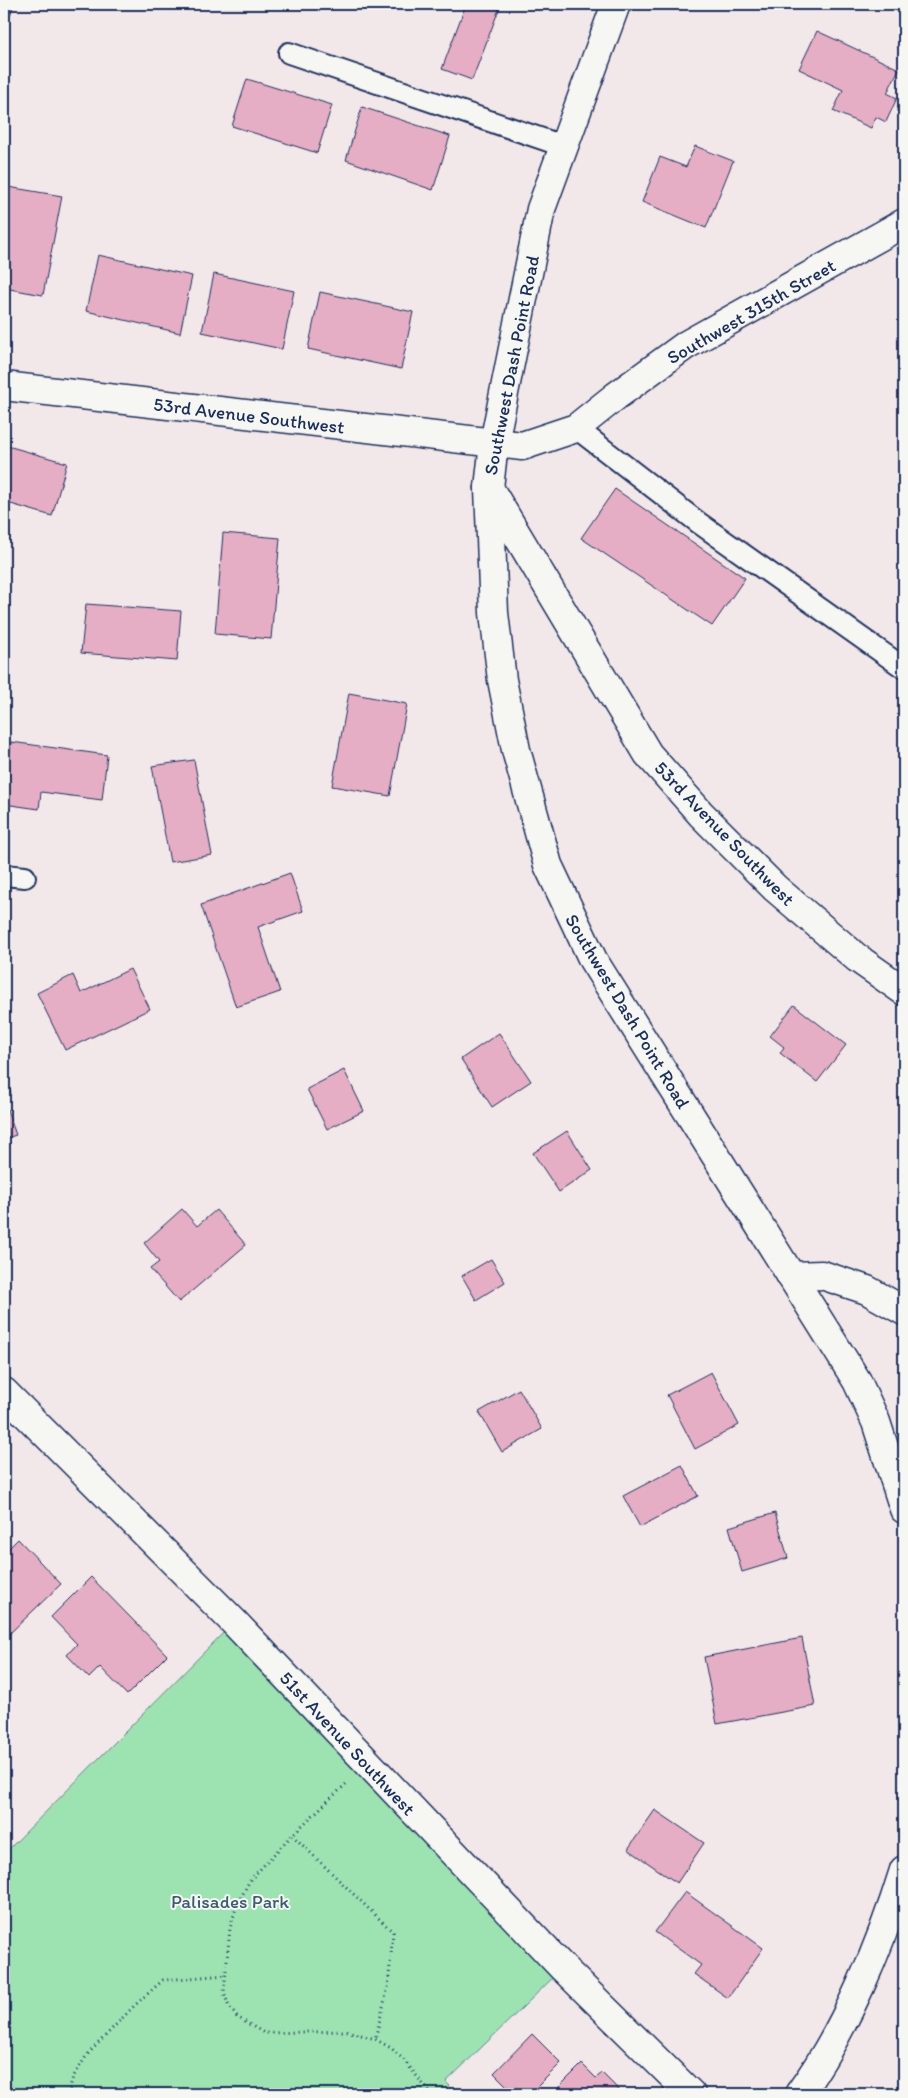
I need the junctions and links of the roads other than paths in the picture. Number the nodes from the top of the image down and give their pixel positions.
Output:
1 (616, 4) edge
2 (289, 53) dead end
3 (564, 146) junction
4 (904, 223) edge
5 (4, 386) edge
6 (576, 428) junction
7 (494, 443) junction
8 (489, 488) junction
9 (904, 668) edge
10 (4, 875) edge
11 (25, 877) dead end
12 (904, 991) edge
13 (791, 1276) junction
14 (904, 1311) edge
15 (4, 1392) edge
16 (904, 1510) edge
17 (904, 1870) edge
18 (691, 2094) edge
19 (799, 2094) edge

1 - 3 street, Southwest Dash Point Road
2 - 3 lane
3 - 7 street, Southwest Dash Point Road
4 - 6 street, Southwest 315th Street
5 - 7 street, 53rd Avenue Southwest
6 - 7 street, Southwest 315th Street
6 - 9 lane
7 - 8 street, Southwest Dash Point Road
8 - 12 street, 53rd Avenue Southwest
8 - 13 street, Southwest Dash Point Road
10 - 11 lane
13 - 14 street
13 - 16 street, Southwest Dash Point Road
15 - 18 street, 51st Avenue Southwest
17 - 19 street

